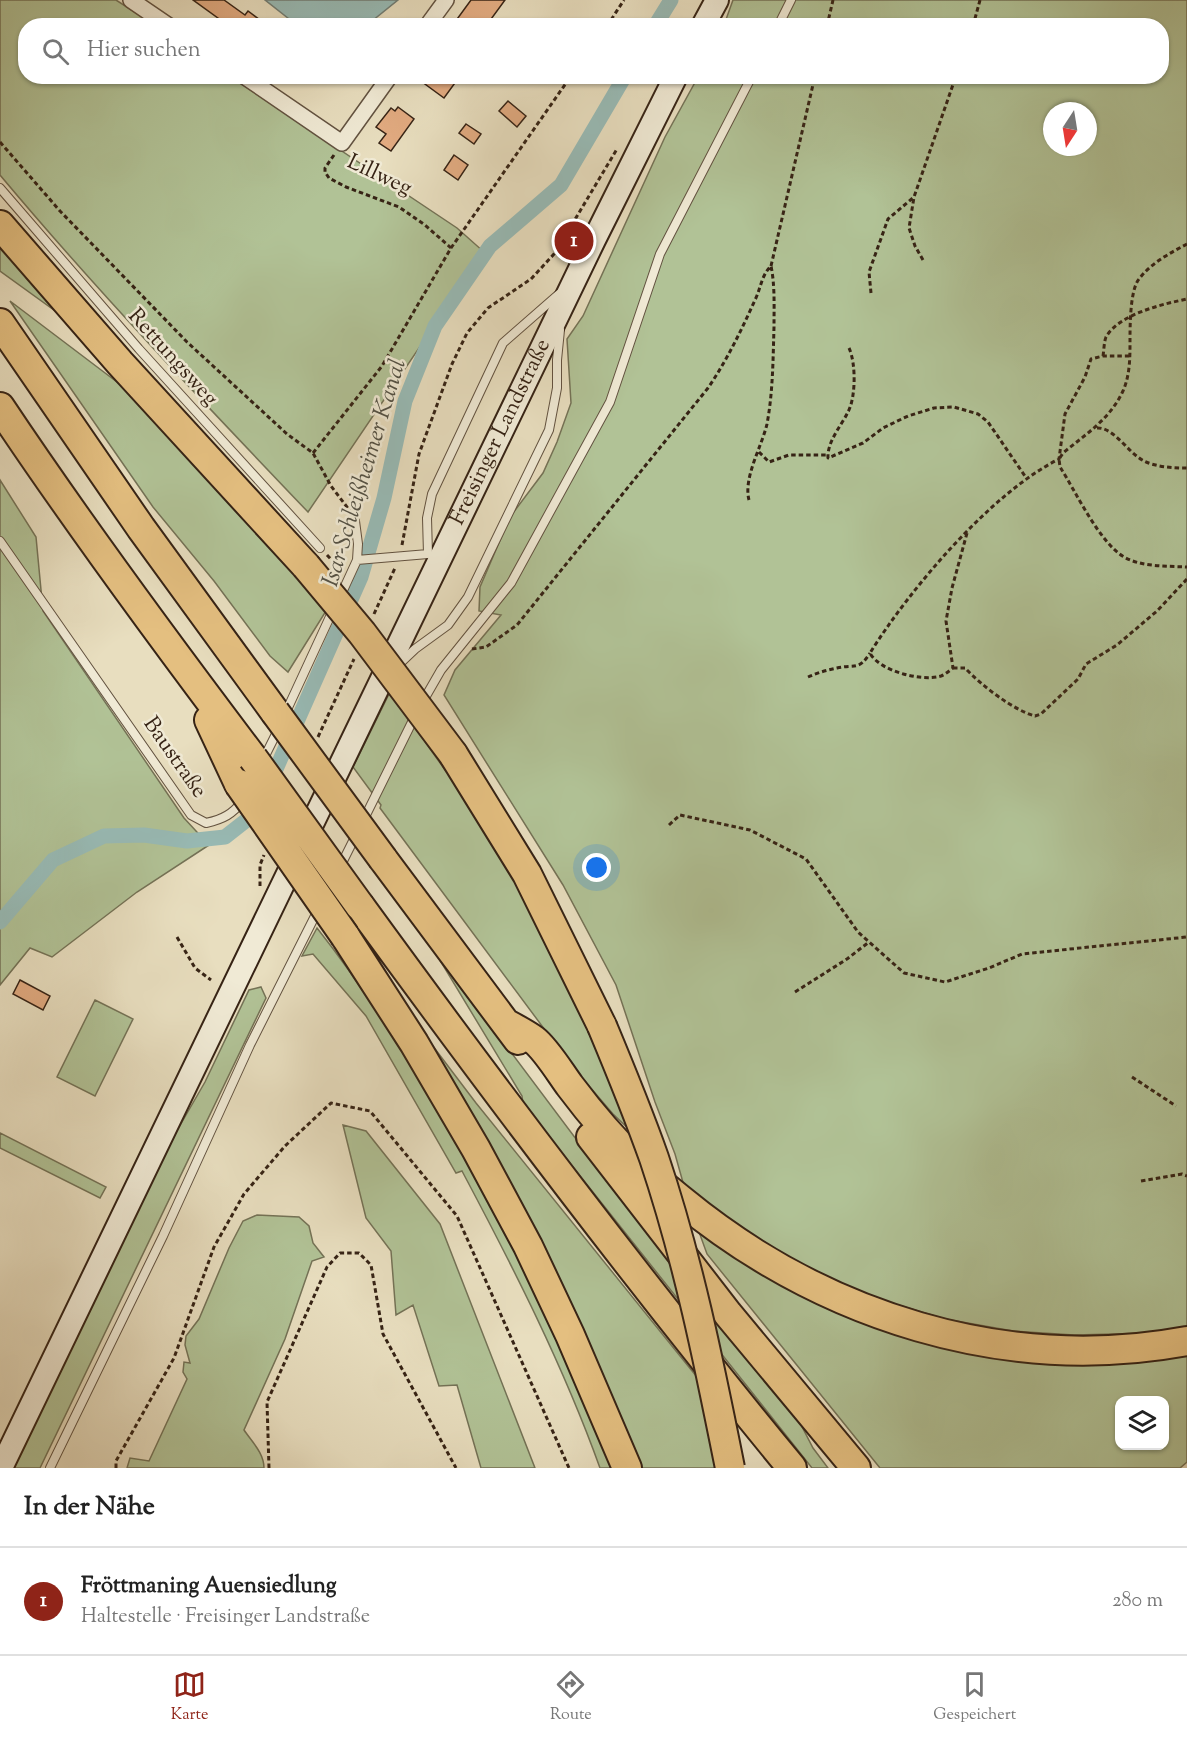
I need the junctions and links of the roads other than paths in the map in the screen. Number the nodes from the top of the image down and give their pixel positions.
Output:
1 (131, 0) edge
2 (446, 0) edge
3 (717, 0) edge
4 (791, 0) edge
5 (157, 18) edge
6 (434, 18) edge
7 (707, 18) edge
8 (782, 18) edge
9 (256, 84) edge
10 (384, 84) edge
11 (672, 84) edge
12 (748, 84) edge
13 (0, 188) edge
14 (0, 225) edge
15 (576, 279) junction
16 (564, 303) junction
17 (0, 322) edge
18 (0, 407) edge
19 (355, 520) road end
20 (0, 541) edge
21 (313, 557) junction
22 (433, 558) junction
23 (360, 560) junction
24 (382, 680) junction
25 (249, 777) junction
26 (330, 886) dead end
27 (325, 897) dead end
28 (507, 1024) junction
29 (1187, 1341) edge
30 (1, 1468) edge
31 (50, 1468) edge
32 (627, 1468) edge
33 (730, 1468) edge
34 (792, 1468) edge
35 (856, 1468) edge

1 - 5 street
2 - 6 street
3 - 7 main road
4 - 8 lane
9 - 10 street, Lillweg
11 - 15 main road, Freisinger Landstraße
12 - 26 lane
13 - 21 lane, Rettungsweg
14 - 21 highway
15 - 16 main road, Freisinger Landstraße
15 - 22 lane
16 - 22 main road, Freisinger Landstraße
16 - 24 lane
17 - 28 highway, bridge
18 - 25 highway
19 - 23 lane, Baustraße
20 - 25 lane, Baustraße
21 - 33 highway, bridge
22 - 23 lane
22 - 24 main road, Freisinger Landstraße
23 - 25 lane, Baustraße
24 - 30 main road, Freisinger Landstraße
25 - 32 highway, bridge
25 - 34 highway, bridge
27 - 31 lane
28 - 29 highway
28 - 35 highway

